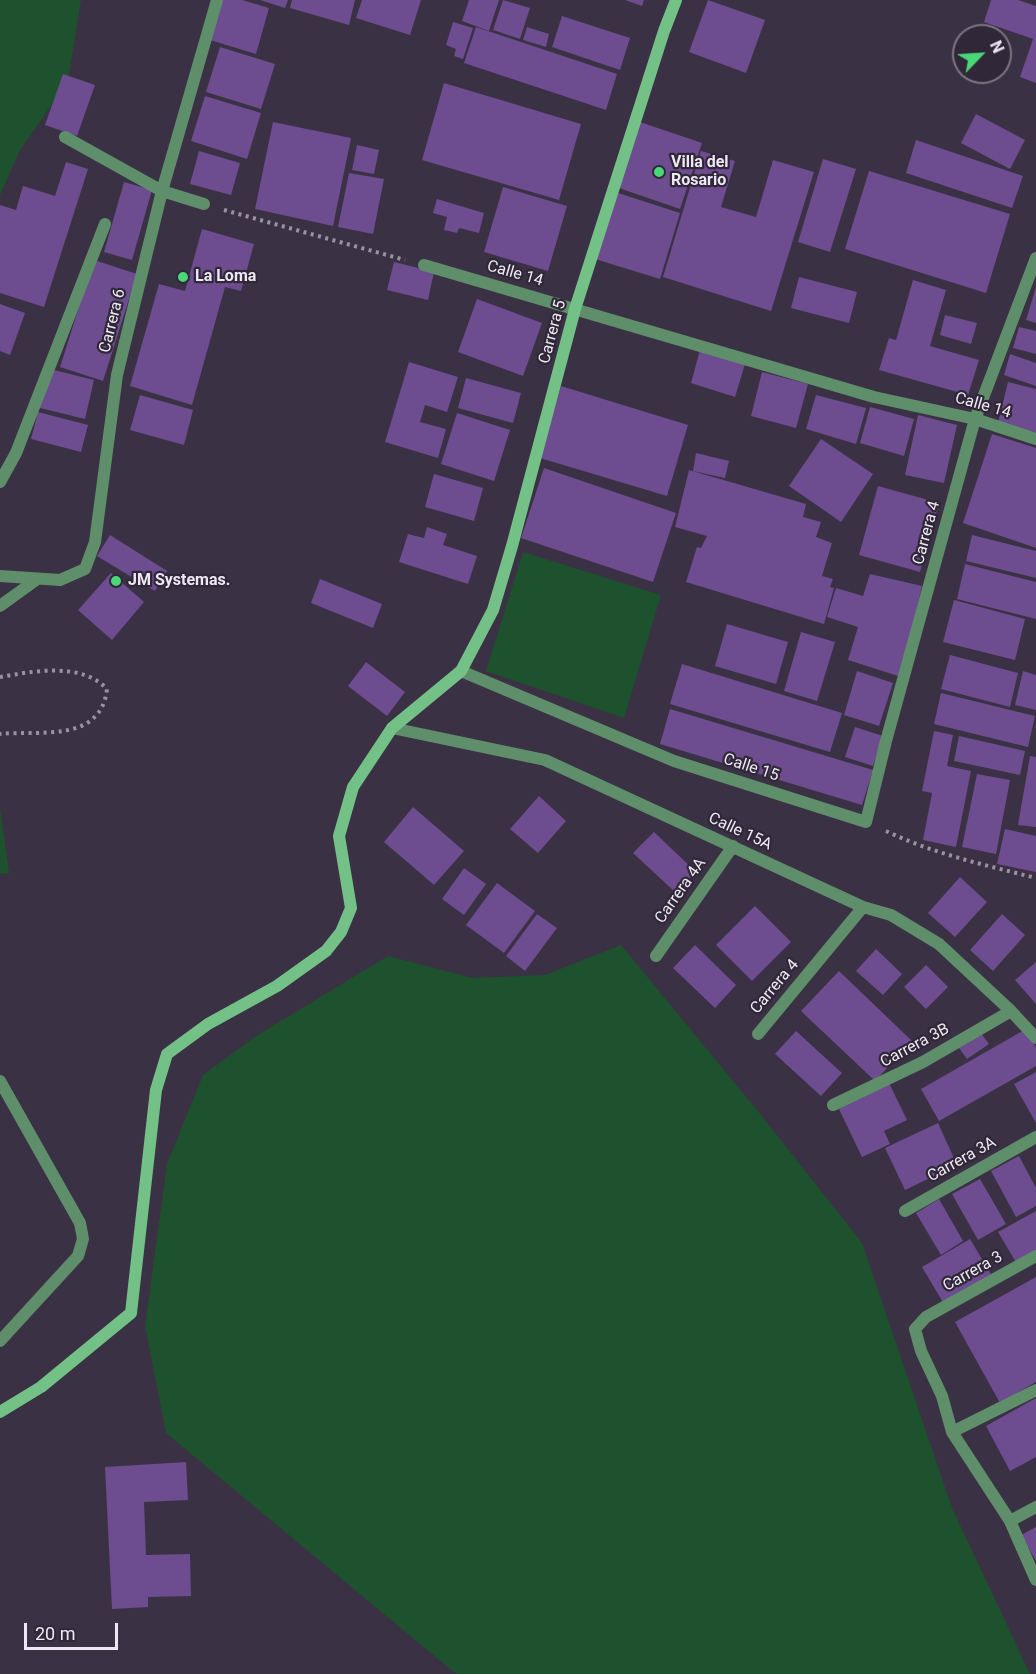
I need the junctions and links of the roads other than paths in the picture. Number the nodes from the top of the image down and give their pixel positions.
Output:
1 (217, 0) edge
2 (676, 0) edge
3 (64, 137) dead end
4 (162, 191) junction
5 (204, 204) road end
6 (105, 224) dead end
7 (1036, 258) edge
8 (424, 265) road end
9 (575, 309) junction
10 (975, 419) junction
11 (1036, 439) edge
12 (0, 482) edge
13 (0, 576) edge
14 (36, 580) junction
15 (0, 606) edge
16 (461, 671) junction
17 (392, 728) junction
18 (866, 822) joint
19 (733, 846) junction
20 (863, 907) junction
21 (656, 956) dead end
22 (1011, 1011) junction
23 (758, 1034) dead end
24 (1036, 1038) edge
25 (0, 1082) edge
26 (833, 1106) dead end
27 (1036, 1137) edge
28 (905, 1211) dead end
29 (1036, 1256) edge
30 (0, 1341) edge
31 (1036, 1390) edge
32 (0, 1412) edge
33 (952, 1432) junction
34 (1036, 1506) edge
35 (1010, 1521) junction
36 (1036, 1580) edge

1 - 4 street, Carrera 6
2 - 9 street, Carrera 5
3 - 4 street
4 - 5 street
4 - 14 street, Carrera 6
6 - 12 street
7 - 10 street, Carrera 4
8 - 9 street, Calle 14
9 - 10 street, Calle 14
9 - 16 street, Carrera 5
10 - 11 street, Calle 14
10 - 18 street, Carrera 4
13 - 14 street, Carrera 6
14 - 15 street
16 - 17 street
16 - 18 street, Calle 15
17 - 19 street, Calle 15A
17 - 32 street
19 - 20 street, Calle 15A
19 - 21 street, Carrera 4A
20 - 22 street, Calle 15A
20 - 23 street, Carrera 4
22 - 24 street, Calle 15A
22 - 26 street, Carrera 3B
25 - 30 street
27 - 28 street, Carrera 3A
29 - 33 street, Carrera 3
31 - 33 street
33 - 35 street
34 - 35 street
35 - 36 street

